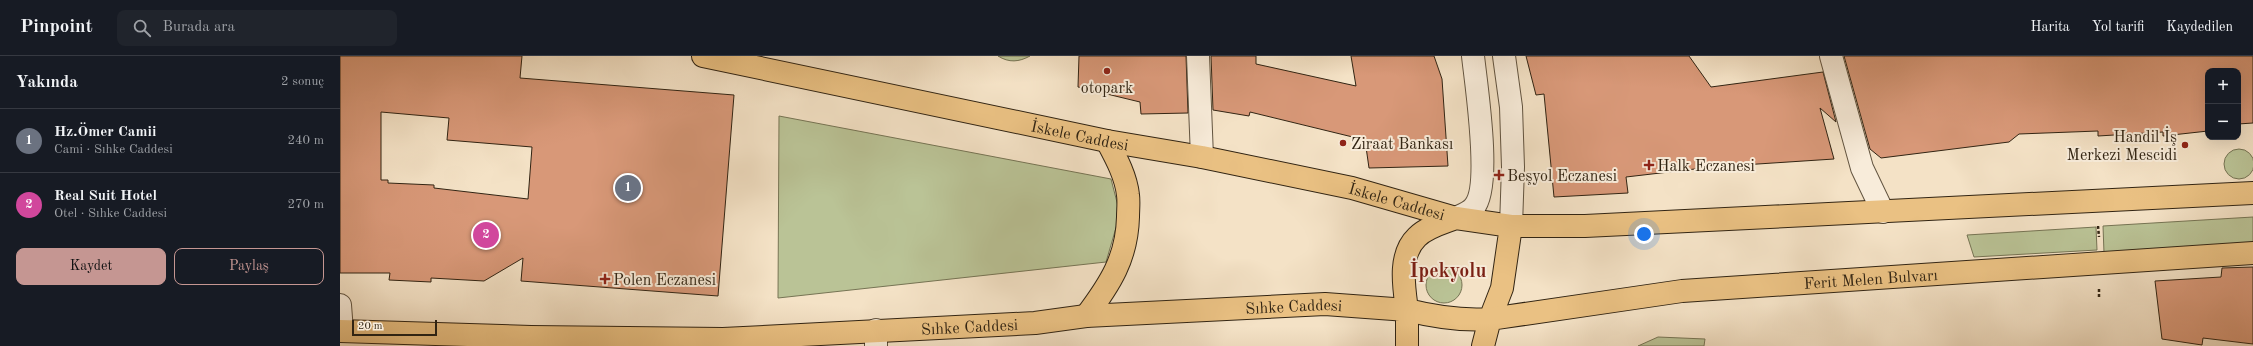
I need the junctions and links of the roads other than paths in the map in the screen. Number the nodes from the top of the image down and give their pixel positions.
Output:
1 (703, 56) edge
2 (1198, 56) edge
3 (1473, 56) edge
4 (1504, 56) edge
5 (1831, 56) edge
6 (1108, 141) junction
7 (1202, 157) junction
8 (2253, 193) edge
9 (1883, 212) junction
10 (1456, 218) junction
11 (1511, 226) junction
12 (2253, 253) edge
13 (340, 305) edge
14 (1408, 310) junction
15 (1086, 316) junction
16 (1490, 319) junction
17 (341, 331) edge
18 (876, 338) edge
19 (531, 341) edge
20 (723, 342) edge
21 (1407, 346) edge
22 (1483, 346) edge

1 - 6 main road, İskele Caddesi
2 - 7 street
3 - 10 street
4 - 11 street
5 - 9 street
6 - 7 main road, İskele Caddesi
6 - 15 main road
7 - 10 main road, İskele Caddesi
8 - 9 main road
9 - 11 main road
10 - 11 main road
10 - 14 main road
11 - 16 main road
12 - 16 main road, Ferit Melen Bulvarı
13 - 17 street
14 - 15 main road, Sıhke Caddesi
14 - 16 main road
14 - 21 main road
15 - 18 main road, Sıhke Caddesi
16 - 22 main road
17 - 19 main road, Sıhke Caddesi
18 - 20 main road, Sıhke Caddesi
19 - 20 main road, Sıhke Caddesi

